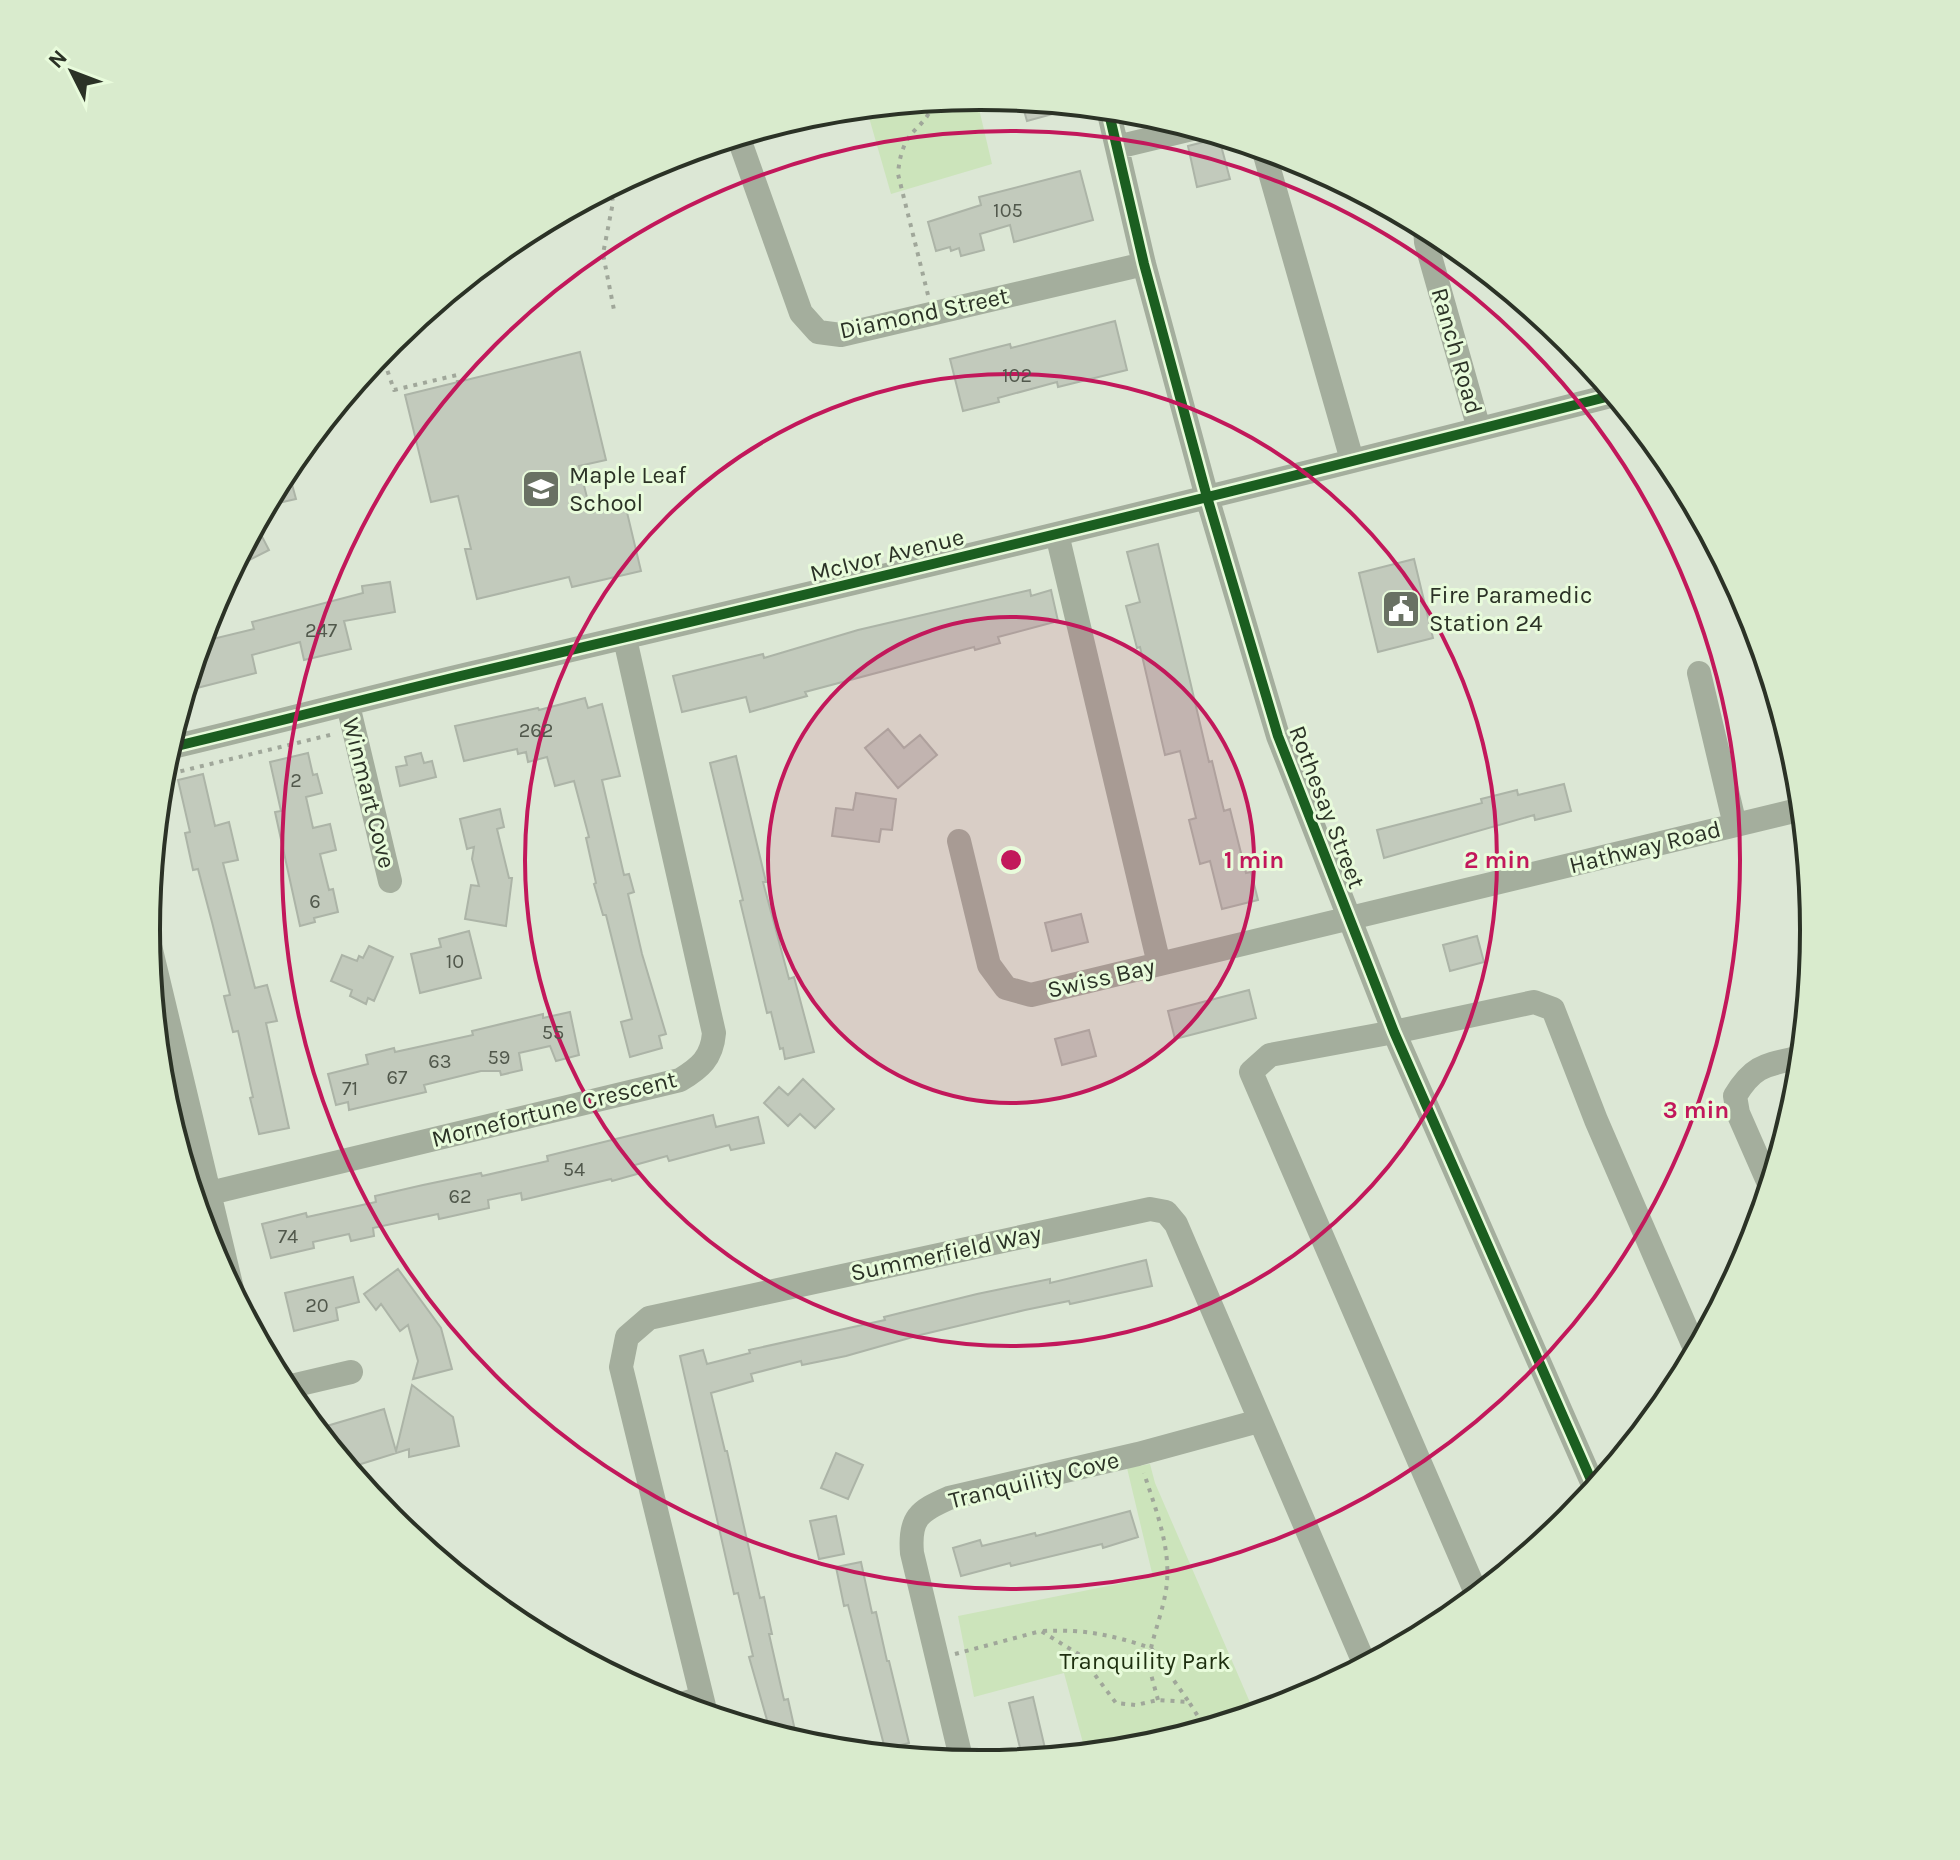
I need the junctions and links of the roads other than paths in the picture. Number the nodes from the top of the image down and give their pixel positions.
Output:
1 (1111, 121) edge
2 (1173, 134) edge
3 (742, 146) edge
4 (1117, 147) junction
5 (1267, 162) edge
6 (1426, 242) edge
7 (1144, 264) junction
8 (1604, 398) edge
9 (1479, 429) junction
10 (1352, 460) junction
11 (1207, 497) junction
12 (1057, 534) junction
13 (625, 639) junction
14 (1699, 673) dead end
15 (351, 717) junction
16 (182, 746) edge
17 (1791, 812) edge
18 (1735, 825) junction
19 (959, 841) dead end
20 (390, 881) dead end
21 (1348, 919) junction
22 (1159, 964) junction
23 (1394, 1032) junction
24 (169, 1051) edge
25 (1789, 1060) edge
26 (1763, 1171) edge
27 (210, 1193) junction
28 (219, 1235) edge
29 (1691, 1339) edge
30 (351, 1372) dead end
31 (297, 1385) edge
32 (1259, 1421) junction
33 (1590, 1478) edge
34 (1473, 1585) edge
35 (1361, 1655) edge
36 (703, 1701) edge
37 (959, 1749) edge

1 - 4 street, Rothesay Street
2 - 4 street
3 - 7 street, Diamond Street
4 - 7 street, Rothesay Street
5 - 10 street
6 - 9 street, Ranch Road
7 - 11 street, Rothesay Street
8 - 9 street, McIvor Avenue
9 - 10 street, McIvor Avenue
10 - 11 street, McIvor Avenue
11 - 12 street, McIvor Avenue
11 - 21 street, Rothesay Street
12 - 13 street, McIvor Avenue
12 - 22 street
13 - 15 street, McIvor Avenue
13 - 27 street, Mornefortune Crescent
14 - 18 street
15 - 16 street, McIvor Avenue
15 - 20 street, Winmart Cove
17 - 18 street, Hathway Road
18 - 21 street, Hathway Road
19 - 22 street, Swiss Bay
21 - 22 street, Swiss Bay
21 - 23 street, Rothesay Street
23 - 29 street
23 - 33 street, Rothesay Street
23 - 34 street
24 - 27 street
25 - 26 street
27 - 28 street
30 - 31 street
32 - 35 street, Summerfield Way
32 - 36 street, Summerfield Way
32 - 37 street, Tranquility Cove

